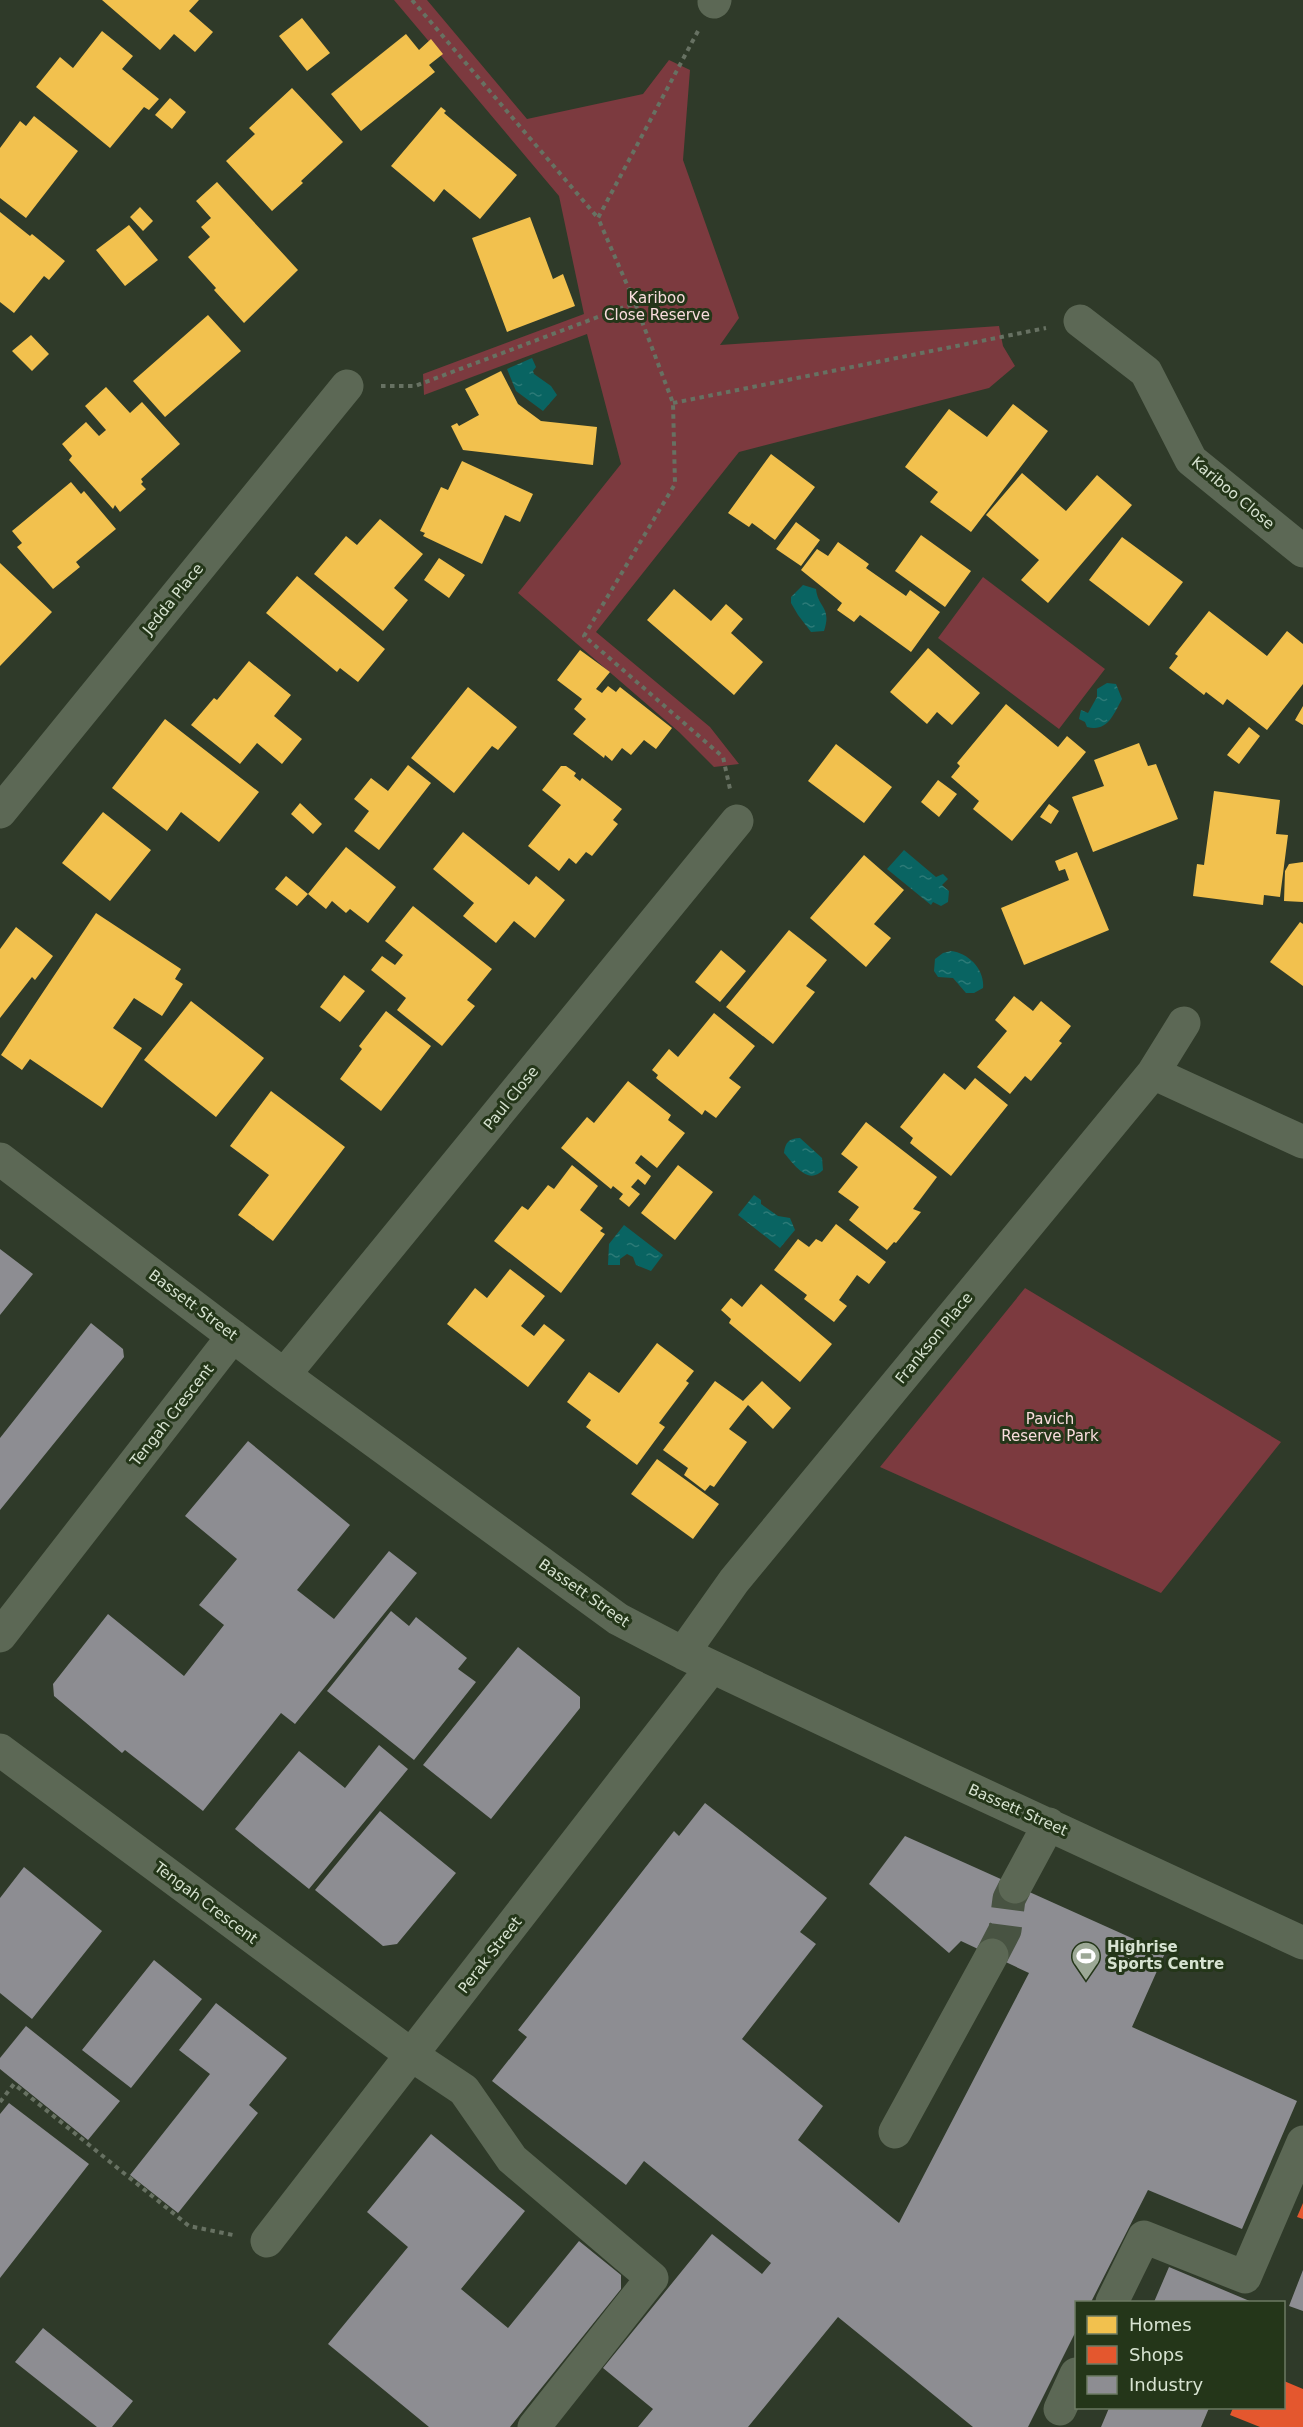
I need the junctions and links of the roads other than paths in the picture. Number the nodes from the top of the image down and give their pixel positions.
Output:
1 (1080, 321) road end
2 (347, 386) road end
3 (1303, 551) edge
4 (0, 812) edge
5 (737, 822) road end
6 (1184, 1023) dead end
7 (1153, 1073) junction
8 (1303, 1142) edge
9 (0, 1159) edge
10 (233, 1336) junction
11 (284, 1375) junction
12 (0, 1636) edge
13 (698, 1660) junction
14 (0, 1750) edge
15 (1049, 1824) junction
16 (1015, 1887) tunnel mouth
17 (1303, 1943) edge
18 (992, 1955) tunnel mouth
19 (412, 2056) junction
20 (895, 2132) dead end
21 (1303, 2142) edge
22 (267, 2241) road end
23 (1112, 2301) edge
24 (1075, 2378) edge
25 (1060, 2409) dead end
26 (534, 2427) edge

1 - 3 street, Kariboo Close
2 - 4 street, Jedda Place
5 - 11 street, Paul Close
6 - 7 street, Frankson Place
7 - 8 street
7 - 13 street, Frankson Place
9 - 10 street, Bassett Street
10 - 11 street, Bassett Street
10 - 12 street, Tengah Crescent
11 - 13 street, Bassett Street
13 - 15 street, Bassett Street
13 - 19 street, Perak Street
14 - 19 street, Tengah Crescent
15 - 16 street
15 - 17 street, Bassett Street
18 - 20 street
19 - 22 street, Perak Street
19 - 26 street, Tengah Crescent
21 - 23 street
24 - 25 street

